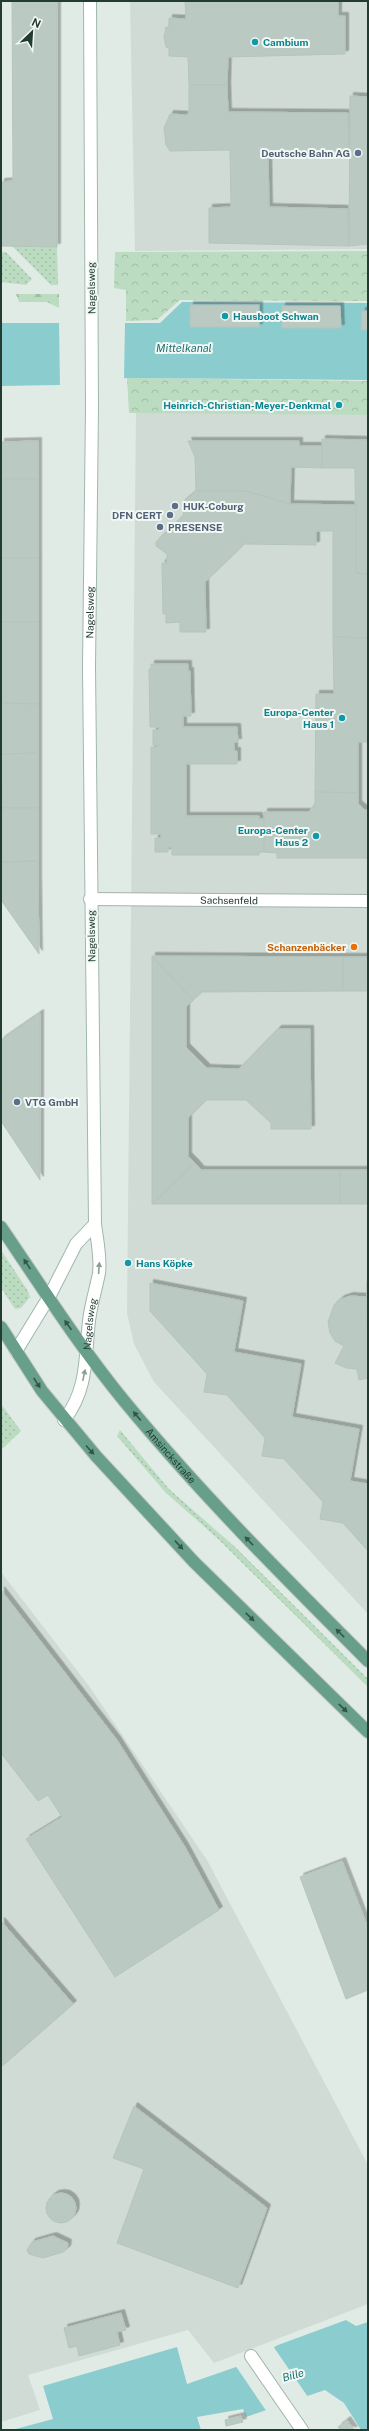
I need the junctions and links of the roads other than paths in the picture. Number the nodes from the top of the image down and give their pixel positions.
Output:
1 (90, 1) edge
2 (90, 899) junction
3 (368, 902) edge
4 (95, 1224) junction
5 (1, 1227) edge
6 (49, 1296) junction
7 (1, 1327) edge
8 (16, 1351) junction
9 (88, 1353) junction
10 (64, 1420) junction
11 (368, 1661) edge
12 (368, 1732) edge
13 (251, 2356) dead end
14 (302, 2430) edge

1 - 2 street, Nagelsweg
2 - 3 street, Sachsenfeld
2 - 4 street, Nagelsweg
4 - 6 street
9 -> 4 street, Nagelsweg
6 -> 5 main road, Amsinckstraße
6 - 8 street
9 -> 6 main road, Amsinckstraße
7 - 8 main road
8 -> 10 main road
10 -> 9 street, Nagelsweg
11 -> 9 main road, Amsinckstraße
10 -> 12 main road
13 - 14 street

